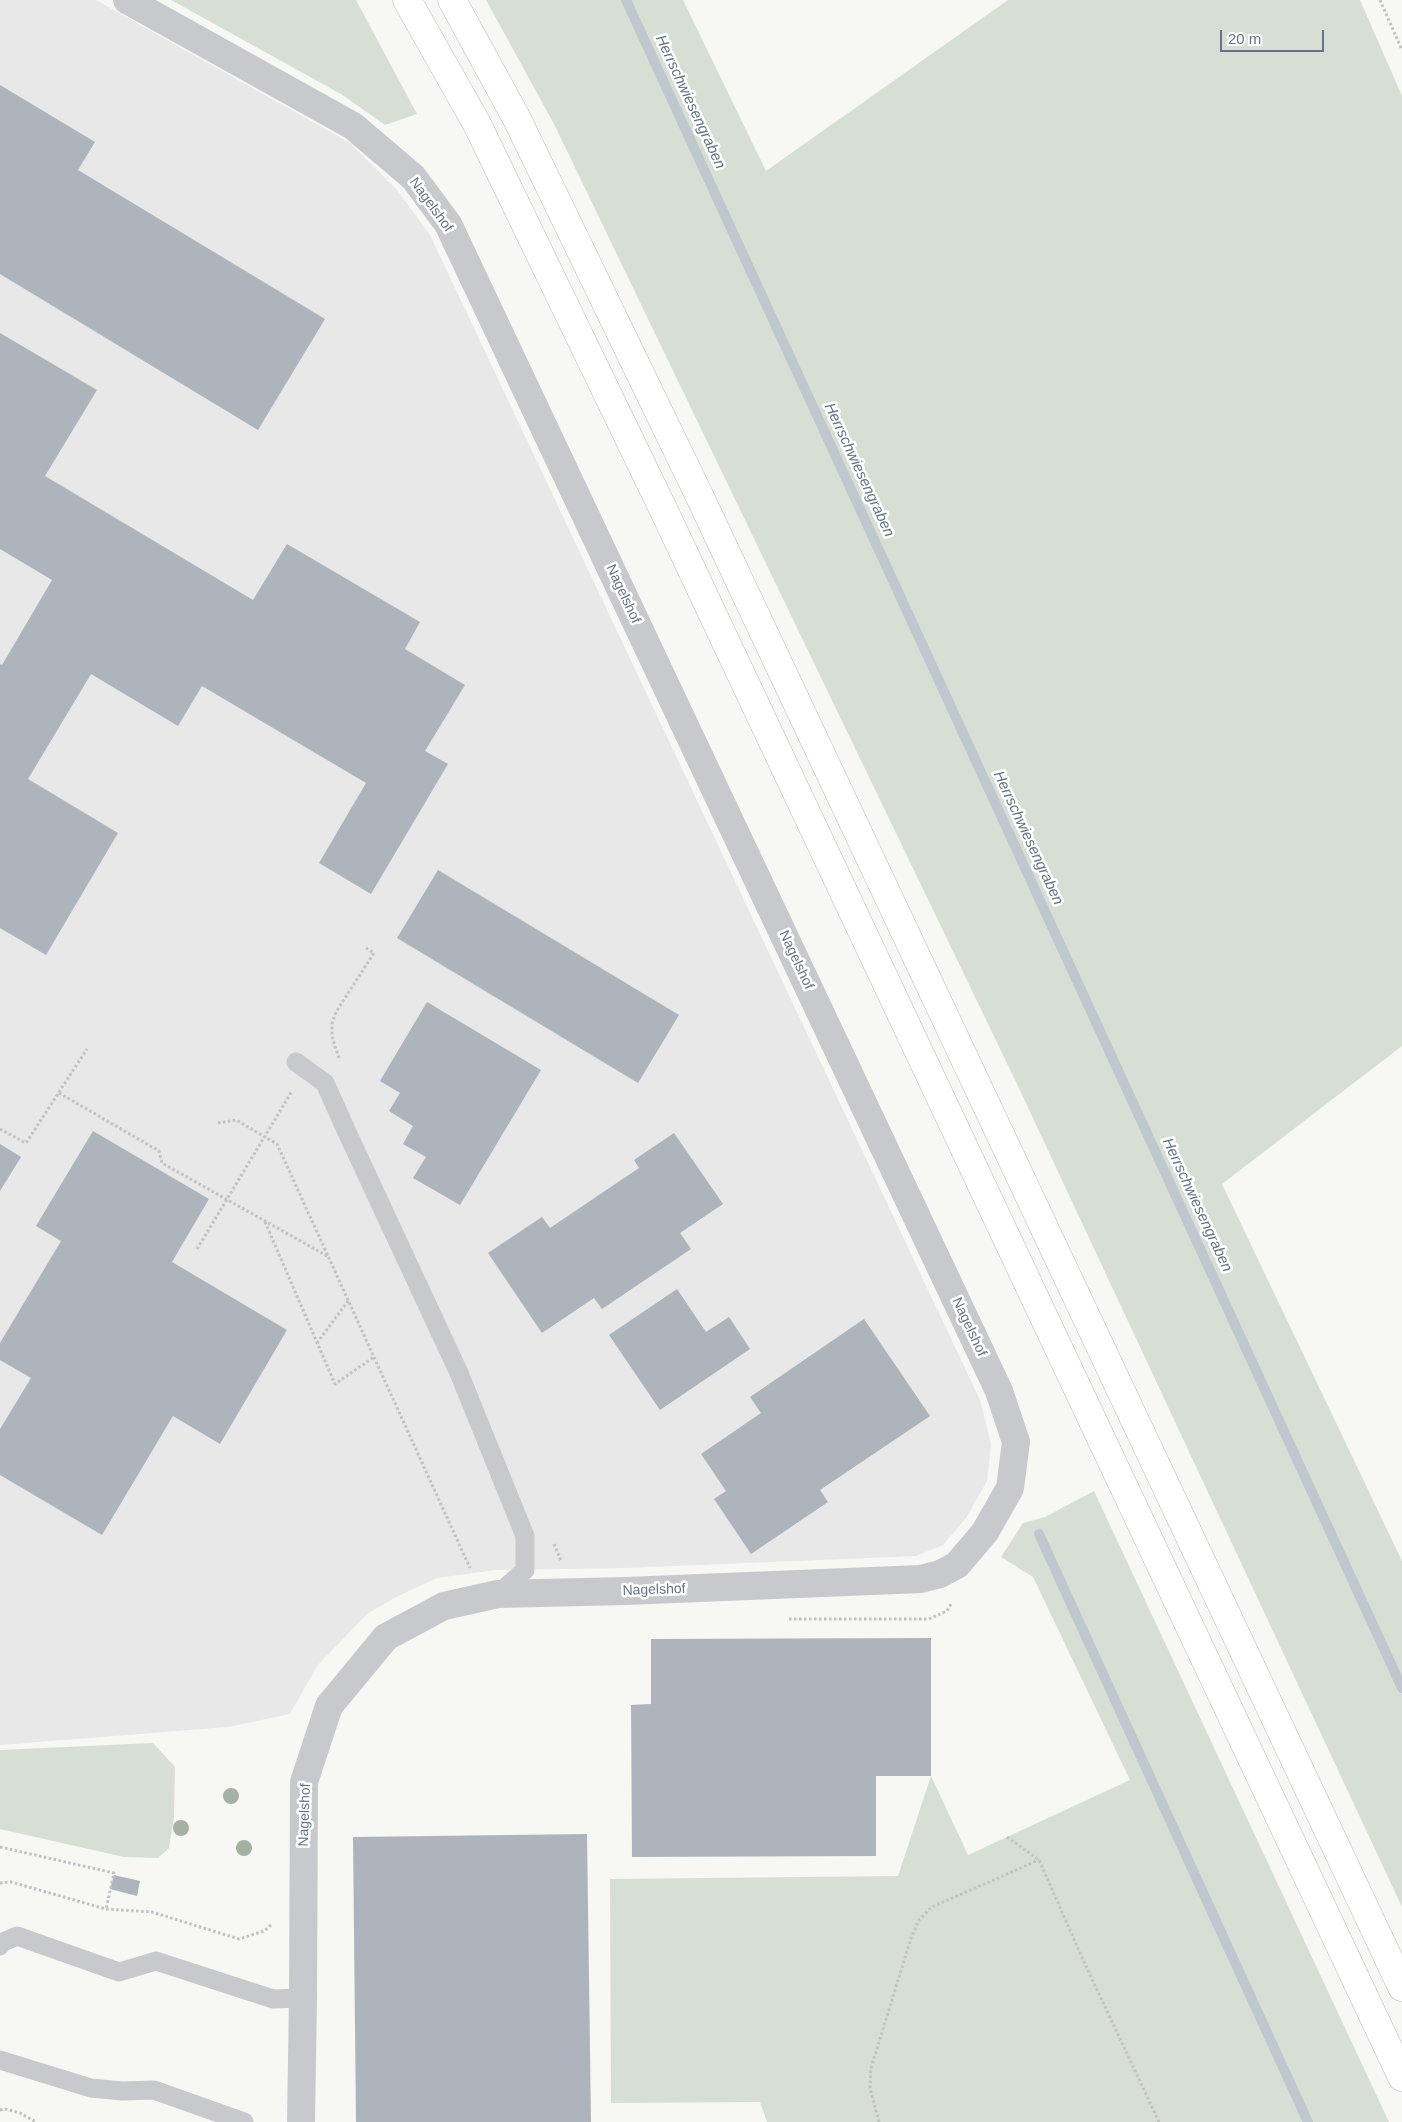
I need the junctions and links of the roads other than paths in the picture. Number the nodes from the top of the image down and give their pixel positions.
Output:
1 (127, 0) edge
2 (407, 0) edge
3 (452, 0) edge
4 (301, 1065) road end
5 (498, 1594) junction
6 (0, 1946) edge
7 (1402, 1988) edge
8 (304, 1998) junction
9 (0, 2060) edge
10 (1402, 2077) edge
11 (244, 2122) edge
12 (301, 2122) edge

1 - 5 street, Nagelshof
2 - 10 highway
3 - 7 highway
4 - 5 lane
5 - 8 street, Nagelshof
6 - 8 lane
8 - 12 street, Nagelshof
9 - 11 lane

